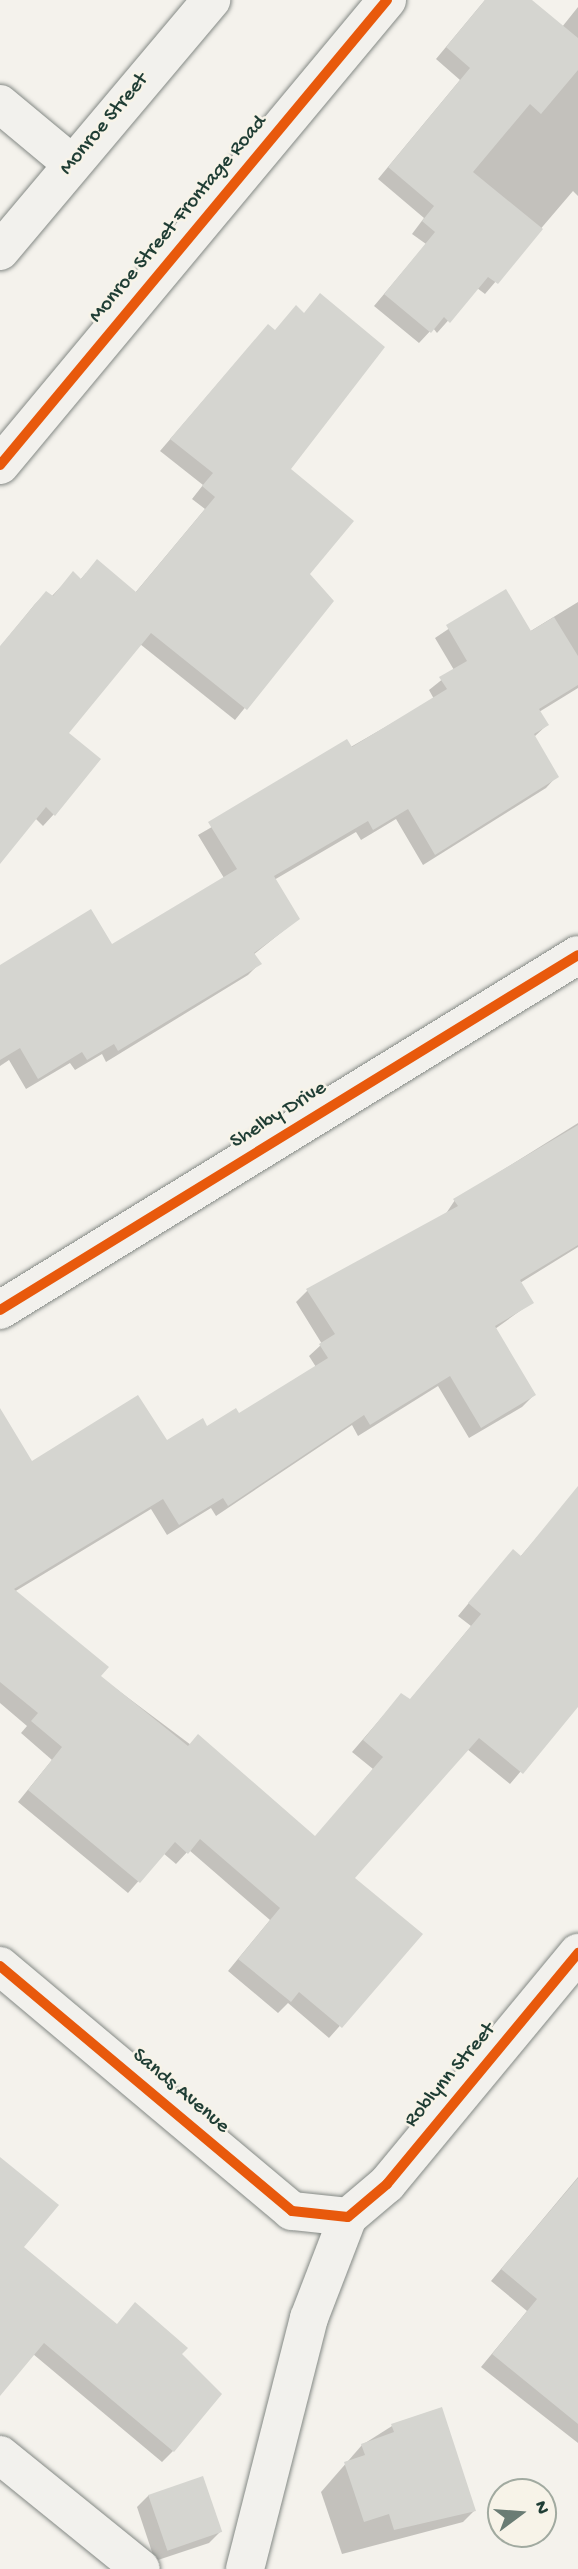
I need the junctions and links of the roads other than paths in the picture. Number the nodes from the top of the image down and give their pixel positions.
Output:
1 (211, 0) edge
2 (387, 0) edge
3 (0, 104) edge
4 (72, 164) junction
5 (0, 251) edge
6 (0, 465) edge
7 (578, 955) edge
8 (0, 1311) edge
9 (578, 1954) edge
10 (0, 1966) edge
11 (348, 2217) junction
12 (0, 2455) edge
13 (141, 2569) edge
14 (245, 2569) edge

1 - 4 street, Monroe Street
2 - 6 street, Monroe Street Frontage Road
3 - 4 street
4 - 5 street, Monroe Street
7 - 8 street, Shelby Drive
9 - 11 street, Roblynn Street
10 - 11 street, Sands Avenue
11 - 14 street
12 - 13 street

